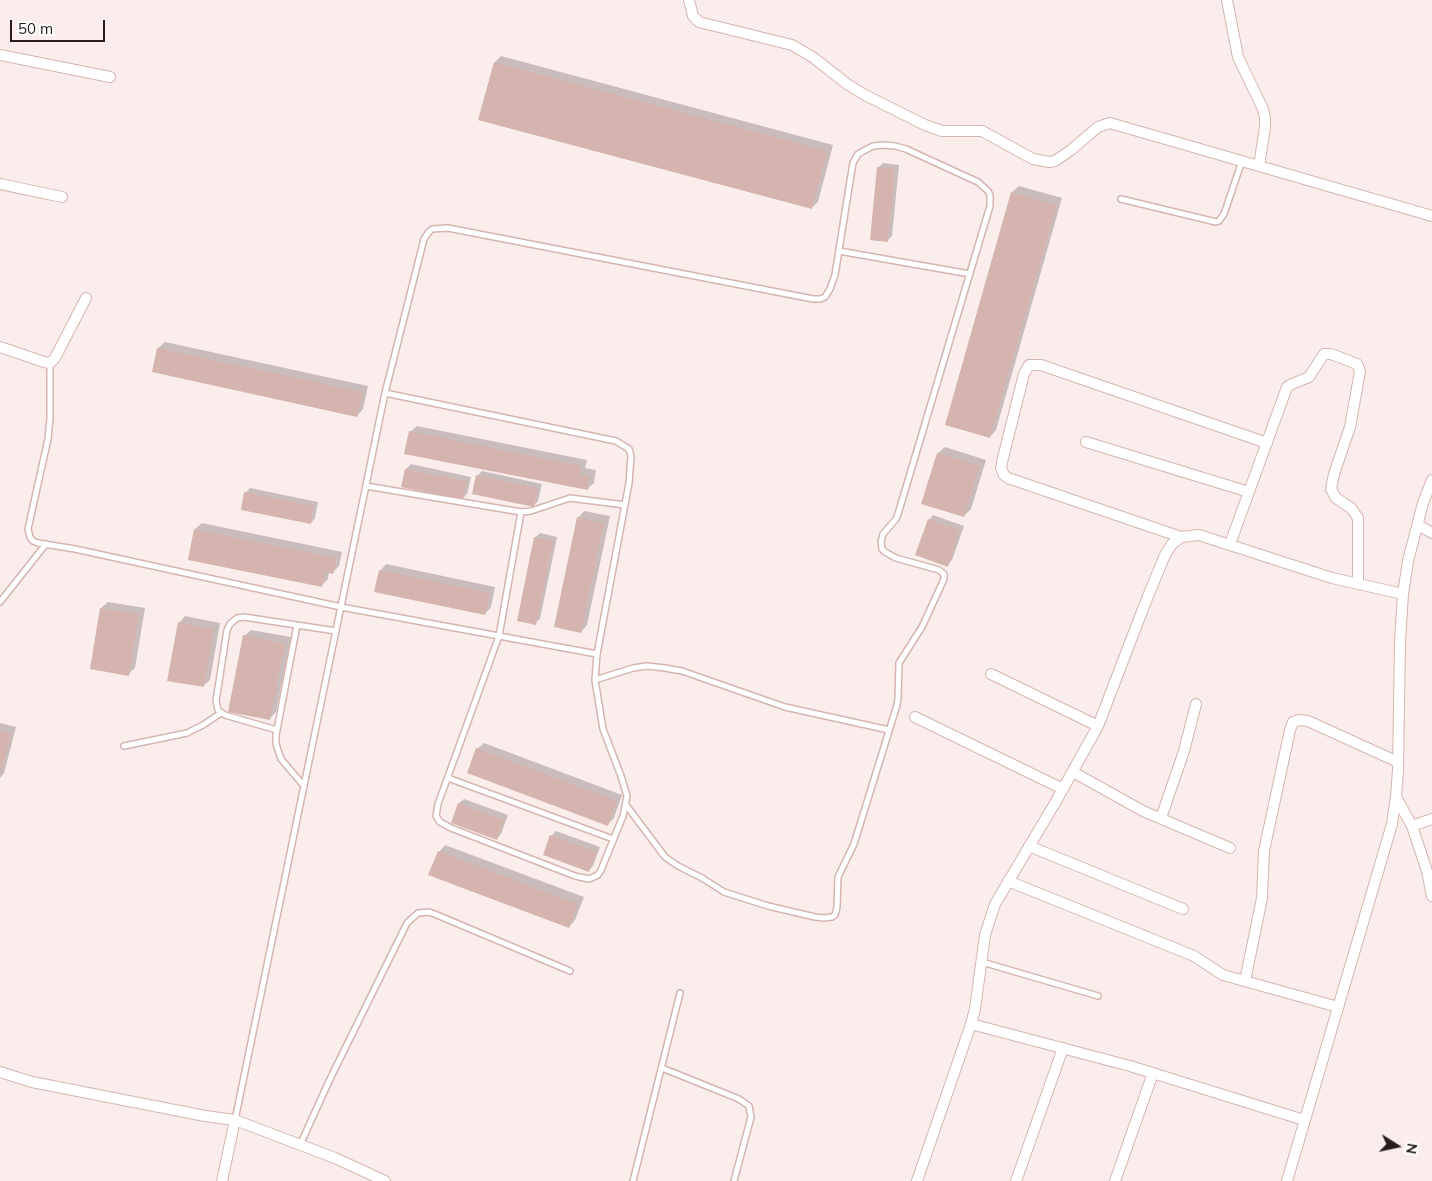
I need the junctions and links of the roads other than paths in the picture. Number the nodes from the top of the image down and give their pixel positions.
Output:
1 (688, 0) edge
2 (1227, 0) edge
3 (0, 55) edge
4 (110, 78) dead end
5 (1242, 161) junction
6 (1259, 166) junction
7 (0, 184) edge
8 (62, 197) dead end
9 (1121, 199) dead end
10 (1432, 216) edge
11 (839, 250) junction
12 (970, 274) junction
13 (86, 298) dead end
14 (0, 347) edge
15 (50, 362) junction
16 (386, 393) junction
17 (1086, 442) dead end
18 (1267, 443) junction
19 (1432, 480) edge
20 (366, 486) junction
21 (1249, 492) junction
22 (625, 505) junction
23 (521, 512) junction
24 (1418, 525) junction
25 (1432, 533) edge
26 (1181, 538) junction
27 (46, 544) junction
28 (1230, 544) junction
29 (1358, 584) junction
30 (1403, 594) junction
31 (0, 602) edge
32 (341, 607) junction
33 (298, 625) junction
34 (336, 631) junction
35 (499, 636) junction
36 (598, 654) junction
37 (991, 674) dead end
38 (595, 680) junction
39 (1196, 704) dead end
40 (221, 713) junction
41 (915, 717) dead end
42 (1098, 726) junction
43 (277, 730) junction
44 (889, 730) junction
45 (124, 746) dead end
46 (1398, 762) junction
47 (1073, 772) junction
48 (448, 778) junction
49 (304, 786) junction
50 (1064, 789) junction
51 (1396, 797) junction
52 (626, 805) junction
53 (1161, 818) junction
54 (1432, 819) edge
55 (1412, 826) junction
56 (613, 839) junction
57 (1030, 846) junction
58 (1230, 848) dead end
59 (1008, 881) junction
60 (1432, 896) edge
61 (1183, 909) dead end
62 (982, 962) junction
63 (570, 971) dead end
64 (1245, 981) junction
65 (680, 993) dead end
66 (1098, 996) dead end
67 (1338, 1007) junction
68 (971, 1024) junction
69 (1062, 1048) junction
70 (662, 1068) junction
71 (0, 1072) edge
72 (1153, 1073) junction
73 (235, 1120) junction
74 (1304, 1120) junction
75 (300, 1145) junction
76 (222, 1181) edge
77 (385, 1181) edge
78 (633, 1181) edge
79 (734, 1181) edge
80 (917, 1181) edge
81 (1016, 1181) edge
82 (1115, 1181) edge
83 (1287, 1181) edge

1 - 5 street
2 - 6 street
3 - 4 street
5 - 6 street
5 - 9 lane
6 - 10 street
7 - 8 street
11 - 12 lane
11 - 12 lane
11 - 16 lane
12 - 44 lane
13 - 15 street
14 - 15 street
15 - 27 lane
16 - 20 lane
16 - 22 lane
17 - 21 street
18 - 21 street
18 - 26 street
18 - 29 street
19 - 24 street
20 - 23 lane
20 - 32 lane
21 - 28 street
22 - 23 lane
22 - 36 lane
23 - 35 lane
24 - 25 street
24 - 30 street
26 - 28 street
26 - 42 street
27 - 31 lane
27 - 32 lane
28 - 29 street
29 - 30 street
30 - 46 street
32 - 34 lane
32 - 35 lane
33 - 34 lane
33 - 40 lane
33 - 43 lane
34 - 49 lane
35 - 36 lane
35 - 48 lane
36 - 38 lane
37 - 42 street
38 - 44 lane
38 - 52 lane
39 - 53 street
40 - 43 lane
40 - 45 lane
41 - 50 street
42 - 47 street
43 - 49 lane
44 - 52 lane
46 - 51 street
46 - 64 street
47 - 50 street
47 - 53 street
48 - 56 lane
48 - 56 lane
49 - 73 lane
50 - 57 street
51 - 55 street
51 - 67 street
52 - 56 lane
53 - 58 street
54 - 55 street
55 - 60 street
57 - 59 street
57 - 61 street
59 - 62 street
59 - 64 street
62 - 66 lane
62 - 68 street
63 - 75 lane
64 - 67 street
65 - 70 lane
67 - 74 street
68 - 69 street
68 - 80 street
69 - 72 street
69 - 81 street
70 - 78 lane
70 - 79 lane
71 - 73 street
72 - 74 street
72 - 82 street
73 - 75 street
73 - 76 street
74 - 83 street
75 - 77 street

